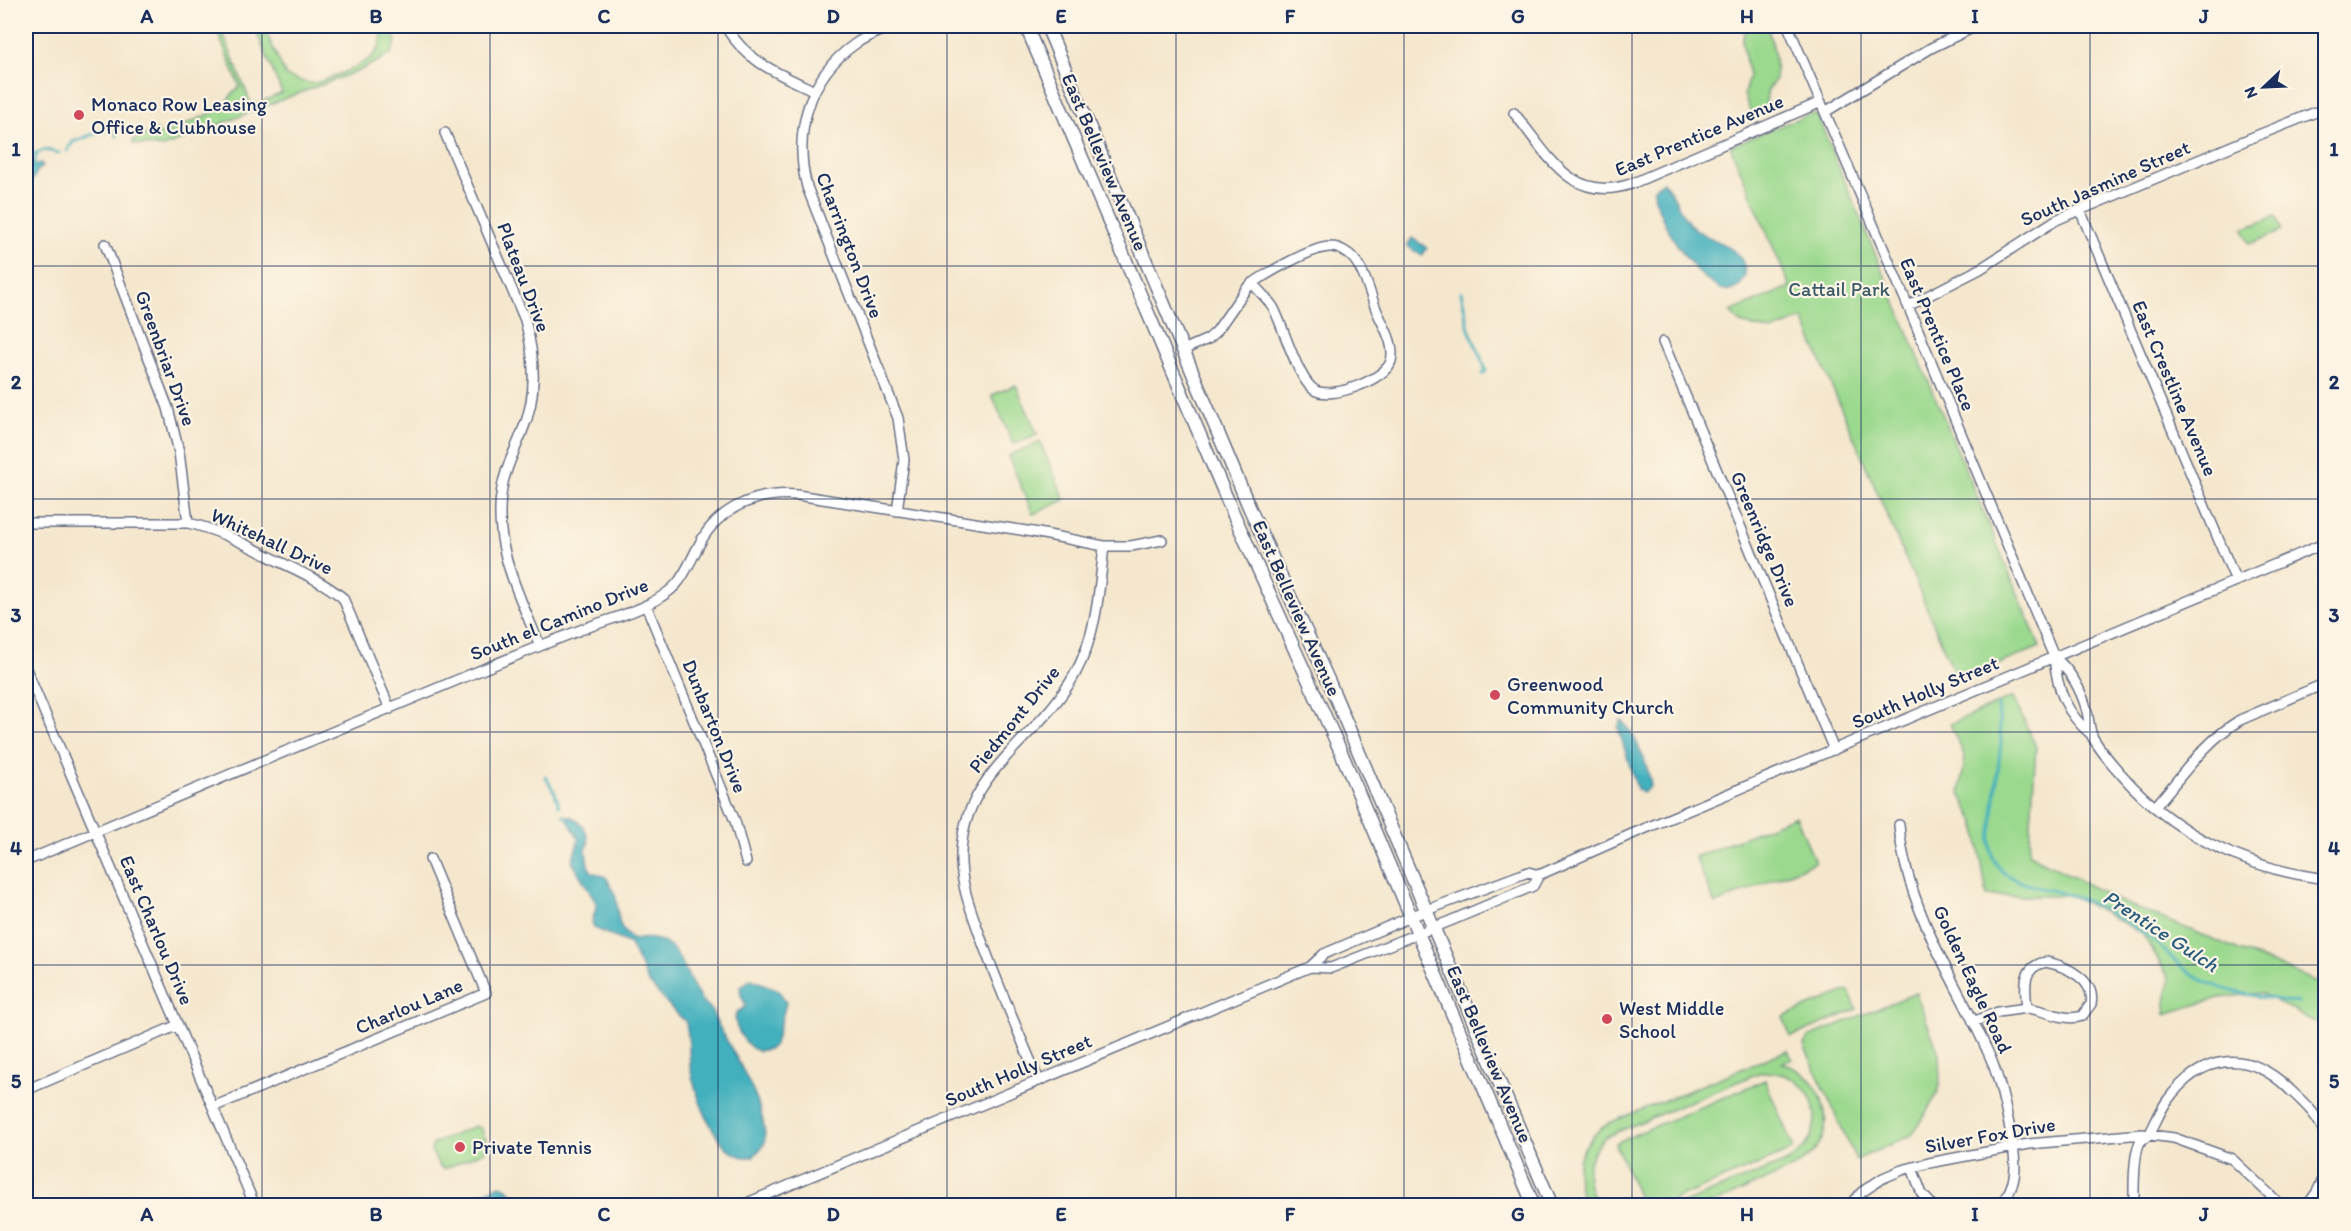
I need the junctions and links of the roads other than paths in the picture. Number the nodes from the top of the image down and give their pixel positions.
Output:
1 (725, 26) edge
2 (892, 26) edge
3 (1026, 26) edge
4 (1047, 26) edge
5 (1788, 26) edge
6 (1976, 26) edge
7 (815, 91) junction
8 (1821, 102) junction
9 (2325, 108) edge
10 (1825, 112) junction
11 (1514, 113) dead end
12 (445, 133) dead end
13 (2080, 210) junction
14 (105, 244) dead end
15 (1252, 283) junction
16 (1908, 306) junction
17 (1663, 342) dead end
18 (1183, 350) junction
19 (897, 511) junction
20 (26, 523) edge
21 (188, 523) junction
22 (1162, 540) dead end
23 (2325, 543) edge
24 (1104, 546) junction
25 (2236, 581) junction
26 (646, 605) junction
27 (540, 645) junction
28 (2054, 657) junction
29 (26, 669) edge
30 (2325, 683) edge
31 (390, 709) junction
32 (2092, 735) junction
33 (1834, 750) junction
34 (2155, 807) junction
35 (1899, 825) dead end
36 (96, 831) junction
37 (430, 859) dead end
38 (26, 861) edge
39 (746, 862) dead end
40 (1539, 876) junction
41 (2325, 879) edge
42 (1427, 910) junction
43 (1411, 917) junction
44 (1434, 927) junction
45 (1418, 934) junction
46 (1310, 967) junction
47 (2027, 1008) junction
48 (1973, 1022) junction
49 (178, 1026) junction
50 (1039, 1081) junction
51 (26, 1090) edge
52 (213, 1107) junction
53 (2149, 1135) junction
54 (2325, 1137) edge
55 (2013, 1148) junction
56 (1912, 1168) junction
57 (2325, 1173) edge
58 (253, 1205) edge
59 (740, 1206) edge
60 (1534, 1206) edge
61 (1552, 1206) edge
62 (1850, 1206) edge
63 (1933, 1206) edge
64 (1998, 1206) edge
65 (2134, 1206) edge
66 (2282, 1206) edge
67 (2307, 1206) edge

1 - 7 street
2 - 7 street, Charrington Drive
3 - 43 main road, East Belleview Avenue
4 - 18 main road, East Belleview Avenue
5 - 8 street, East Prentice Place
6 - 10 street
7 - 19 street, Charrington Drive
8 - 10 street, East Prentice Place
8 - 11 street, East Prentice Avenue
9 - 13 street, South Jasmine Street
10 - 16 street, East Prentice Place
12 - 27 street, Plateau Drive
13 - 16 street, South Jasmine Street
13 - 25 street, East Crestline Avenue
14 - 21 street, Greenbriar Drive
15 - 15 street
15 - 18 street
16 - 28 street, East Prentice Place
17 - 33 street, Greenridge Drive
18 - 42 main road, East Belleview Avenue
19 - 24 street, South el Camino Drive
19 - 26 street, South el Camino Drive
20 - 21 street, Whitehall Drive
21 - 31 street, Whitehall Drive
22 - 24 street, South el Camino Drive
23 - 25 street, South Holly Street
24 - 50 street, Piedmont Drive
25 - 28 street, South Holly Street
26 - 27 street, South el Camino Drive
26 - 39 street, Dunbarton Drive
27 - 31 street, South el Camino Drive
28 - 32 street
28 - 32 street
28 - 33 street, South Holly Street
29 - 36 street, East Charlou Drive
30 - 34 street
31 - 36 street, South el Camino Drive
32 - 34 street
33 - 40 street, South Holly Street
34 - 41 street
35 - 48 street, Golden Eagle Road
36 - 38 street, South el Camino Drive
36 - 49 street, East Charlou Drive
37 - 52 street, Charlou Lane
40 - 42 street, South Holly Street
40 - 44 street, South Holly Street
42 - 43 street, South Holly Street
42 - 44 main road, East Belleview Avenue
43 - 45 main road, East Belleview Avenue
43 - 46 street, South Holly Street
44 - 45 street, South Holly Street
44 - 61 main road, East Belleview Avenue
45 - 46 street, South Holly Street
45 - 60 main road, East Belleview Avenue
46 - 50 street, South Holly Street
47 - 47 street
47 - 48 street
48 - 55 street, Golden Eagle Road
49 - 51 street
49 - 52 street, East Charlou Drive
50 - 59 street, South Holly Street
52 - 58 street, East Charlou Drive
53 - 54 street
53 - 55 street, Silver Fox Drive
53 - 65 street
53 - 66 street, Silver Fox Drive
55 - 56 street, Silver Fox Drive
55 - 64 street, Golden Eagle Road
56 - 62 street, Silver Fox Drive
56 - 63 street
57 - 67 street

